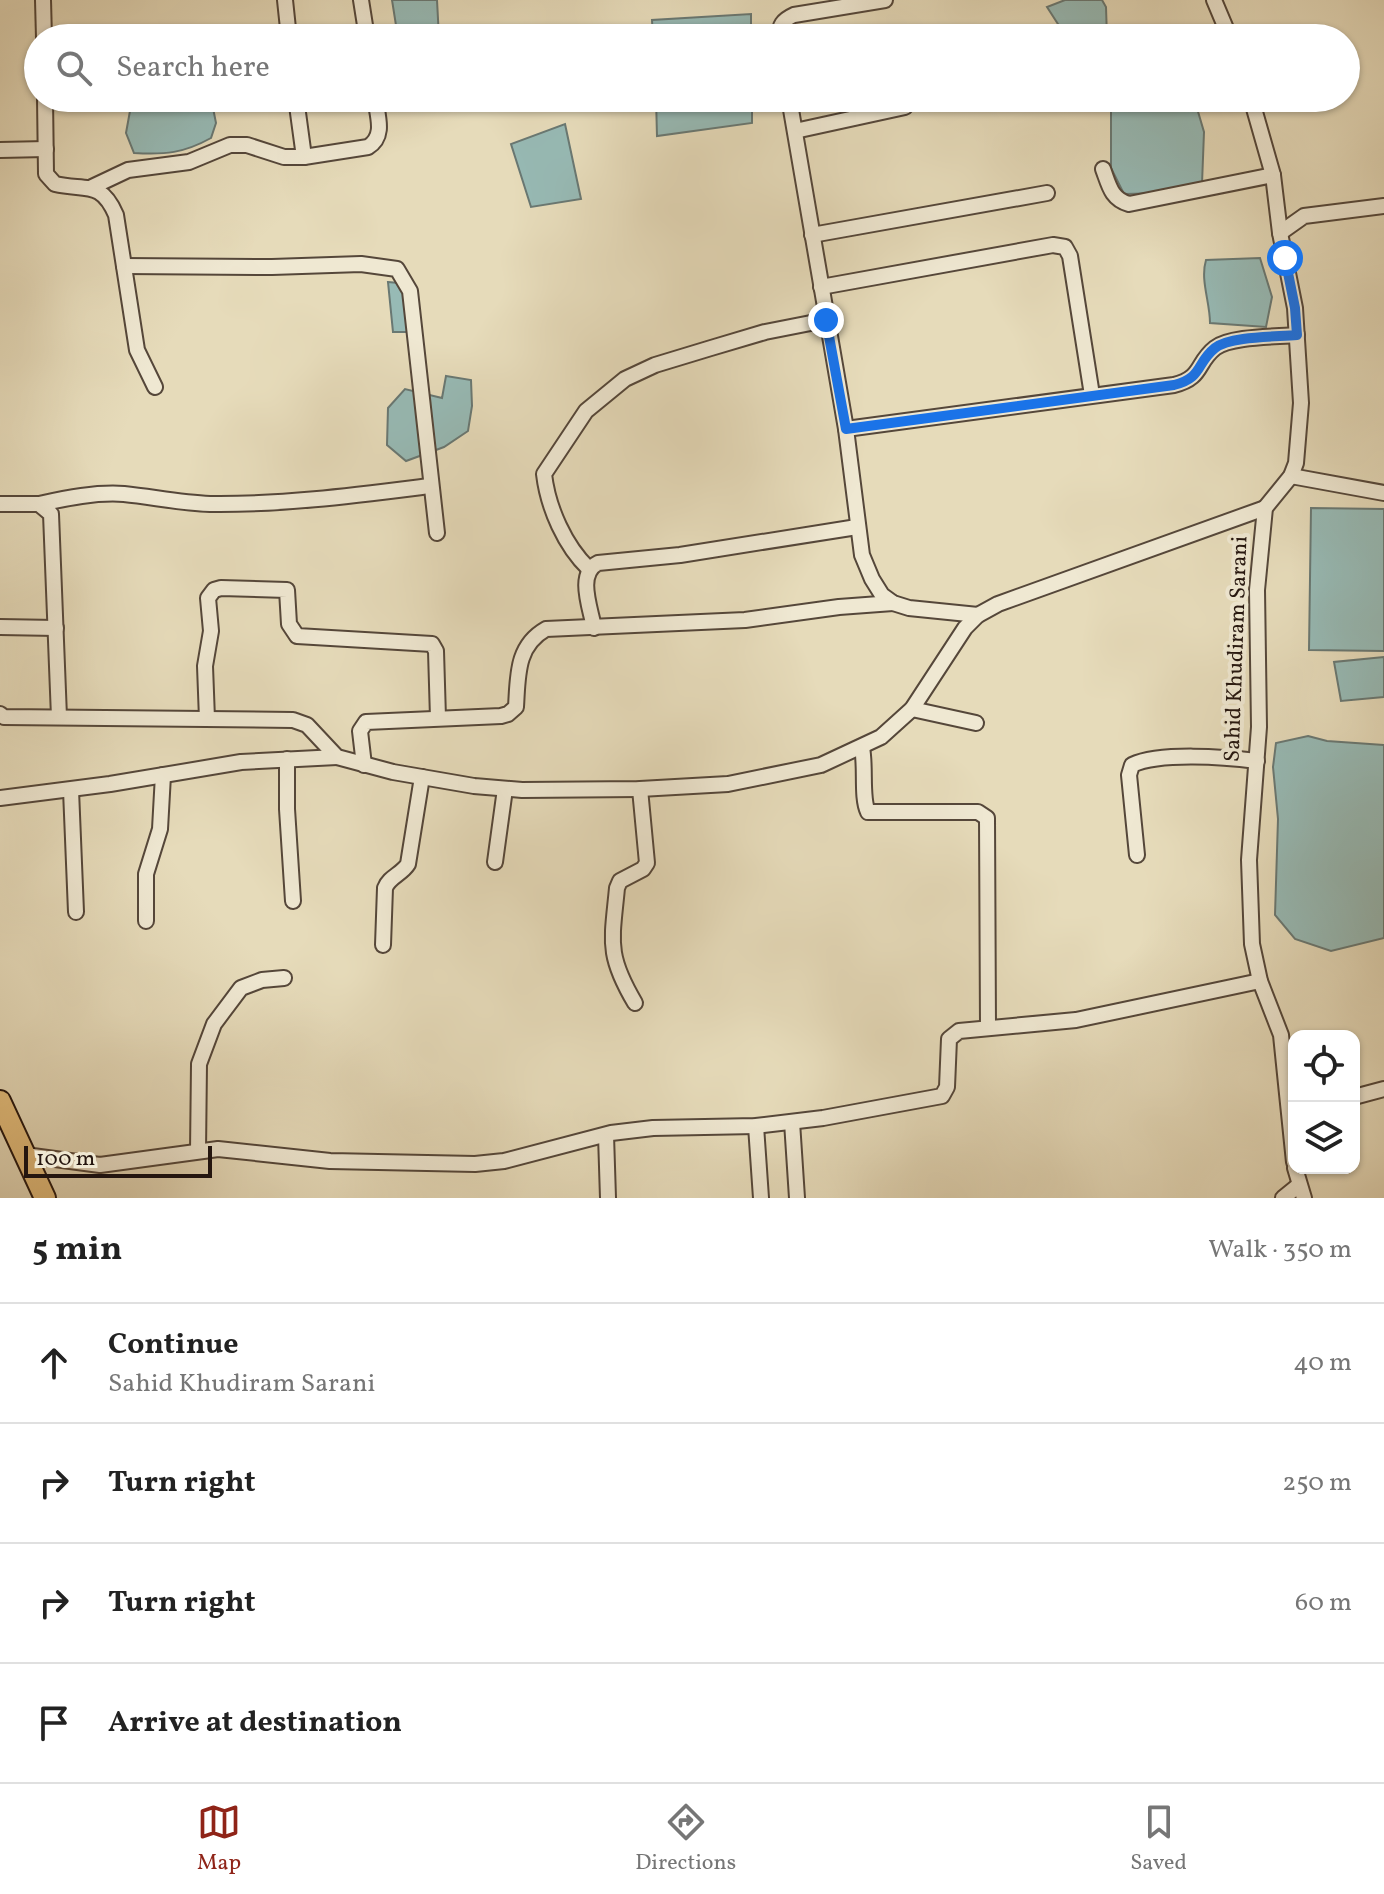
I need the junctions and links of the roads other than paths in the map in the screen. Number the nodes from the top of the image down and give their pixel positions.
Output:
1 (43, 0) edge
2 (285, 0) edge
3 (361, 0) edge
4 (885, 0) edge
5 (1214, 0) edge
6 (840, 4) edge
7 (44, 24) edge
8 (288, 24) edge
9 (365, 24) edge
10 (783, 24) edge
11 (1224, 24) edge
12 (45, 112) edge
13 (298, 112) edge
14 (377, 112) edge
15 (792, 112) edge
16 (882, 112) edge
17 (1255, 112) edge
18 (795, 131) junction
19 (46, 149) junction
20 (0, 150) edge
21 (304, 157) junction
22 (1103, 169) dead end
23 (1273, 175) junction
24 (92, 187) junction
25 (1047, 193) dead end
26 (1384, 206) edge
27 (1280, 233) junction
28 (812, 235) junction
29 (124, 266) junction
30 (821, 287) junction
31 (826, 320) junction
32 (1297, 335) junction
33 (155, 387) dead end
34 (1092, 395) junction
35 (846, 429) junction
36 (1291, 476) junction
37 (430, 486) junction
38 (1384, 493) edge
39 (0, 504) edge
40 (39, 504) junction
41 (1265, 508) junction
42 (857, 527) junction
43 (437, 533) dead end
44 (589, 569) junction
45 (893, 603) junction
46 (978, 615) junction
47 (0, 627) edge
48 (56, 628) junction
49 (594, 628) junction
50 (912, 709) junction
51 (0, 714) edge
52 (59, 717) junction
53 (438, 718) junction
54 (207, 719) junction
55 (976, 723) dead end
56 (862, 748) junction
57 (337, 757) junction
58 (287, 759) junction
59 (1257, 761) junction
60 (364, 765) junction
61 (163, 775) junction
62 (422, 777) junction
63 (505, 789) junction
64 (640, 789) junction
65 (71, 790) junction
66 (0, 798) edge
67 (1137, 855) dead end
68 (495, 862) dead end
69 (293, 901) dead end
70 (76, 912) dead end
71 (146, 921) dead end
72 (383, 945) dead end
73 (284, 978) dead end
74 (1260, 981) junction
75 (635, 1003) dead end
76 (988, 1026) junction
77 (1288, 1086) edge
78 (1384, 1089) edge
79 (1360, 1095) edge
80 (0, 1101) edge
81 (792, 1122) junction
82 (756, 1126) junction
83 (606, 1135) junction
84 (198, 1151) junction
85 (25, 1155) junction
86 (1301, 1191) edge
87 (45, 1198) edge
88 (608, 1198) edge
89 (761, 1198) edge
90 (797, 1198) edge
91 (1283, 1198) edge

1 - 7 street
2 - 8 street
3 - 9 street
4 - 6 street
5 - 11 street
6 - 10 street
12 - 19 street
13 - 21 street
14 - 21 street
15 - 18 street
16 - 18 street
17 - 23 street, Sahid Khudiram Sarani
18 - 28 street
19 - 20 street
19 - 24 street
21 - 24 street
22 - 23 street
23 - 27 street, Sahid Khudiram Sarani
24 - 29 street
25 - 28 street
26 - 27 street
27 - 32 street, Sahid Khudiram Sarani
28 - 30 street
29 - 33 street
29 - 37 street
30 - 31 street
30 - 34 street
31 - 35 street
31 - 44 street
32 - 34 street
32 - 36 street, Sahid Khudiram Sarani
34 - 35 street
35 - 42 street
36 - 38 street
36 - 41 street, Sahid Khudiram Sarani
37 - 40 street
37 - 43 street
39 - 40 street
40 - 48 street
41 - 46 street
41 - 59 street, Sahid Khudiram Sarani
42 - 44 street
42 - 45 street
44 - 49 street
45 - 46 street
45 - 49 street
46 - 50 street
47 - 48 street
48 - 52 street
49 - 53 street
50 - 55 street
50 - 56 street
51 - 52 street
52 - 54 street
53 - 54 street
53 - 60 street
54 - 57 street
56 - 64 street
56 - 76 street
57 - 58 street
57 - 60 street
58 - 61 street
58 - 69 street
59 - 67 street
59 - 74 street, Sahid Khudiram Sarani
60 - 62 street
61 - 65 street
61 - 71 street
62 - 63 street
62 - 72 street
63 - 64 street
63 - 68 street
64 - 75 street
65 - 66 street
65 - 70 street
73 - 84 street
74 - 76 street
74 - 77 street, Sahid Khudiram Sarani
76 - 81 street
78 - 79 street
80 - 85 highway
81 - 82 street
81 - 90 street
82 - 83 street
82 - 89 street
83 - 84 street
83 - 88 street
84 - 85 street
85 - 87 highway
86 - 91 street

